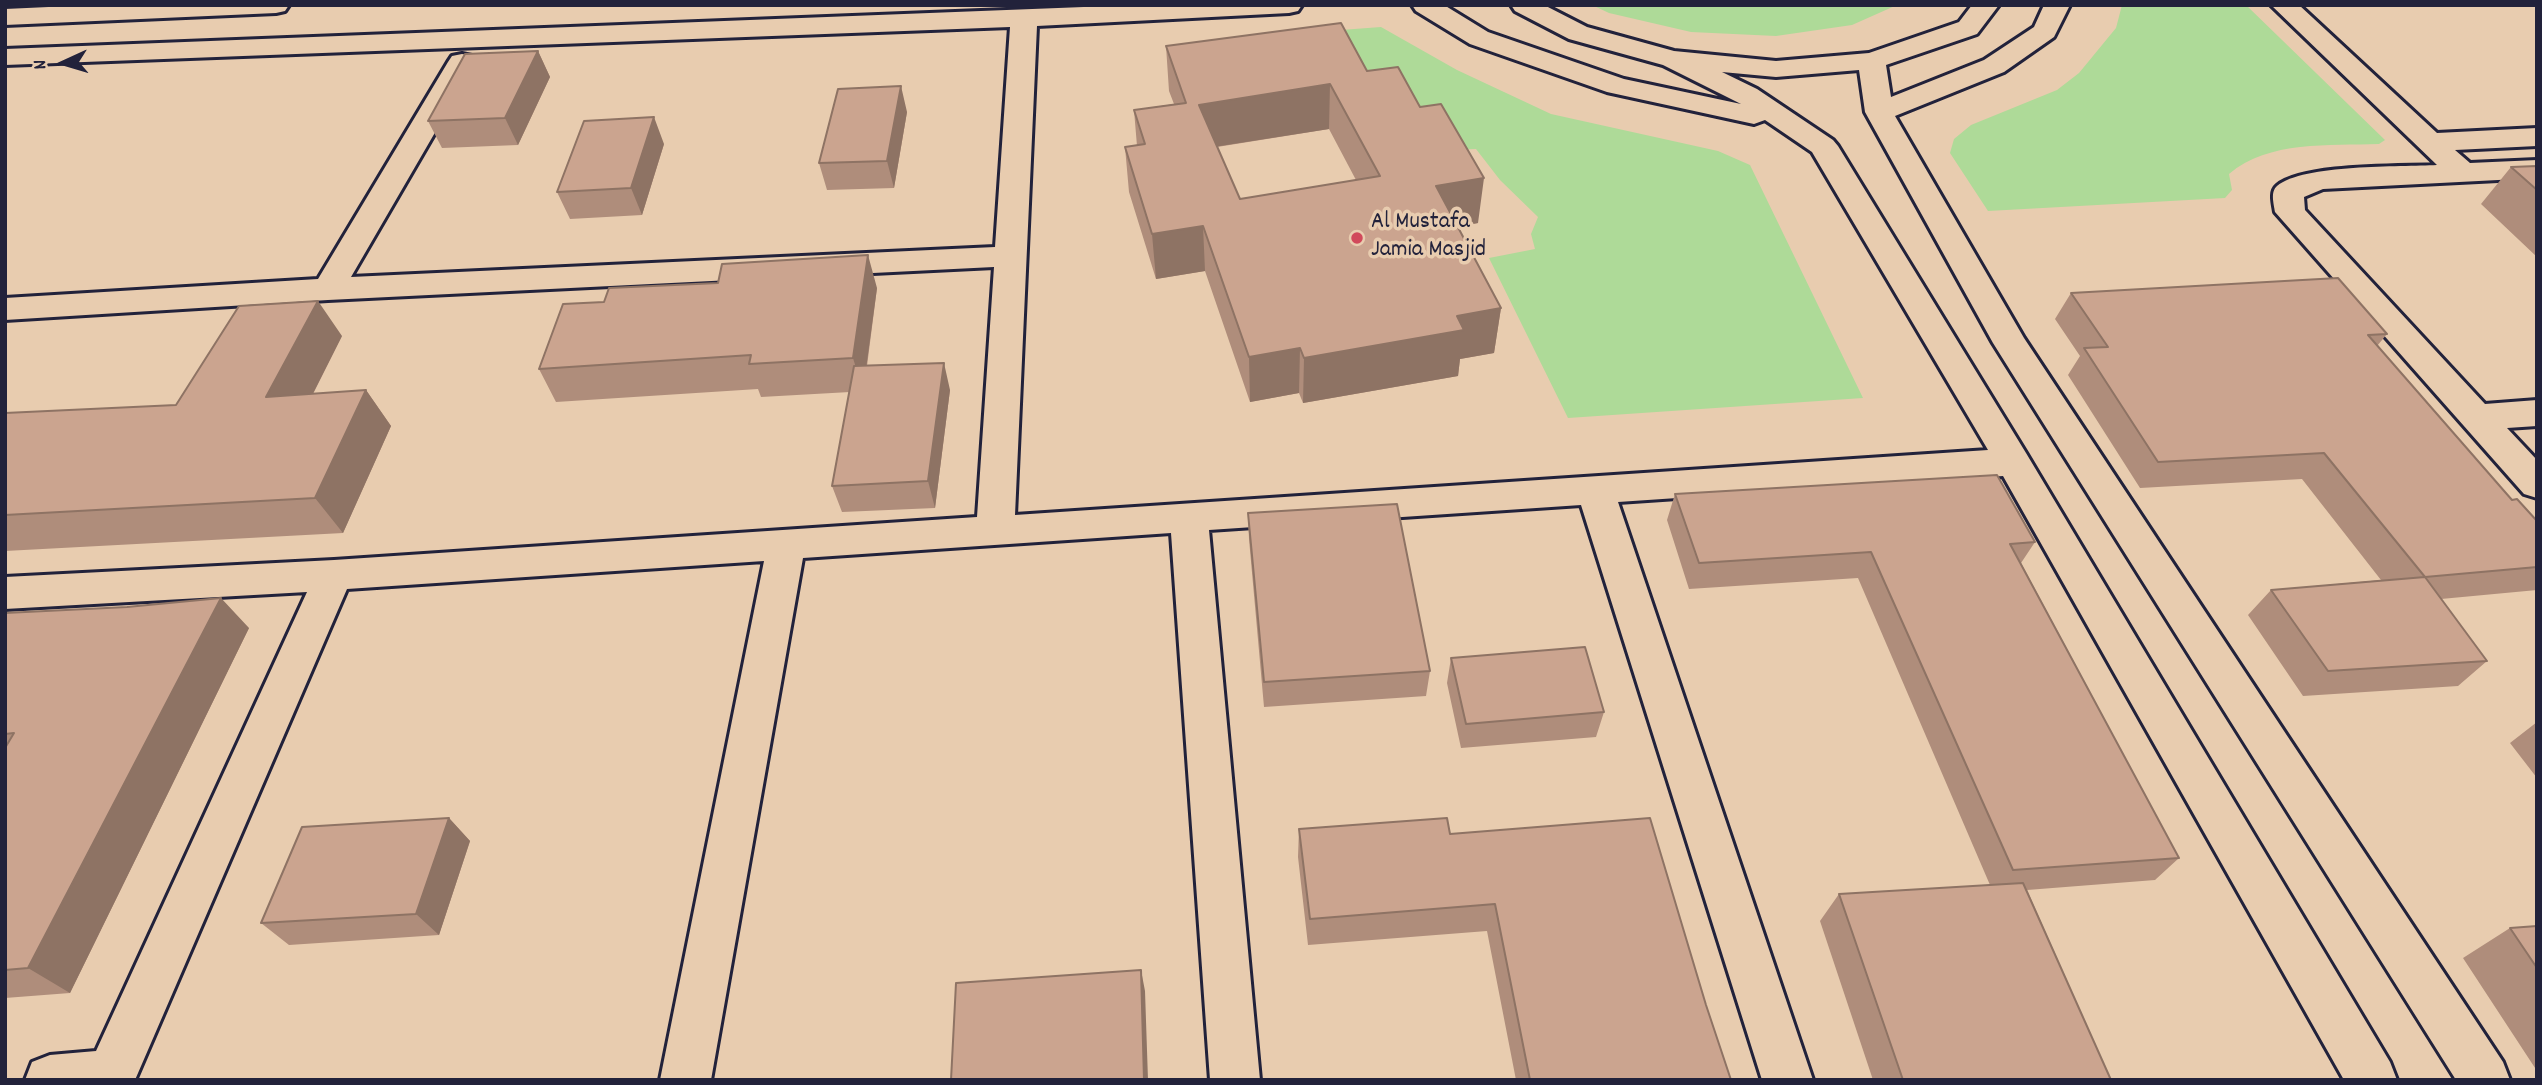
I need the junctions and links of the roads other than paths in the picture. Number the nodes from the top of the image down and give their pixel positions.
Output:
1 (276, 5) edge
2 (1289, 5) edge
3 (1426, 5) edge
4 (1524, 5) edge
5 (1986, 5) edge
6 (2057, 5) edge
7 (2284, 5) edge
8 (5, 17) edge
9 (1024, 19) junction
10 (476, 38) junction
11 (5, 57) edge
12 (1673, 59) junction
13 (1872, 61) junction
14 (1879, 112) junction
15 (2537, 137) edge
16 (2431, 142) junction
17 (1823, 146) junction
18 (2537, 169) edge
19 (2463, 173) junction
20 (1011, 256) junction
21 (328, 289) junction
22 (5, 309) edge
23 (2537, 413) edge
24 (2476, 417) junction
25 (2013, 462) junction
26 (2537, 484) edge
27 (1595, 490) junction
28 (1189, 517) junction
29 (995, 531) junction
30 (786, 545) junction
31 (334, 575) junction
32 (5, 593) edge
33 (110, 1077) edge
34 (50, 1080) edge
35 (685, 1080) edge
36 (1235, 1080) edge
37 (1788, 1080) edge
38 (2372, 1080) edge
39 (2485, 1080) edge

1 - 8 street
2 - 9 street
3 - 17 street
4 - 12 street
5 - 13 street
6 - 14 street
7 - 16 street
9 - 10 street
9 - 20 street
10 - 11 street
10 - 21 street
12 - 13 street
12 - 17 street
13 - 14 street
14 - 39 street
15 - 16 street
16 - 19 street
17 - 25 street
18 - 19 street
19 - 24 street
20 - 21 street
20 - 29 street
21 - 22 street
23 - 24 street
24 - 26 street
25 - 27 street
25 - 38 street
27 - 28 street
27 - 37 street
28 - 29 street
28 - 36 street
29 - 30 street
30 - 31 street
30 - 35 street
31 - 32 street
31 - 33 street
33 - 34 street

